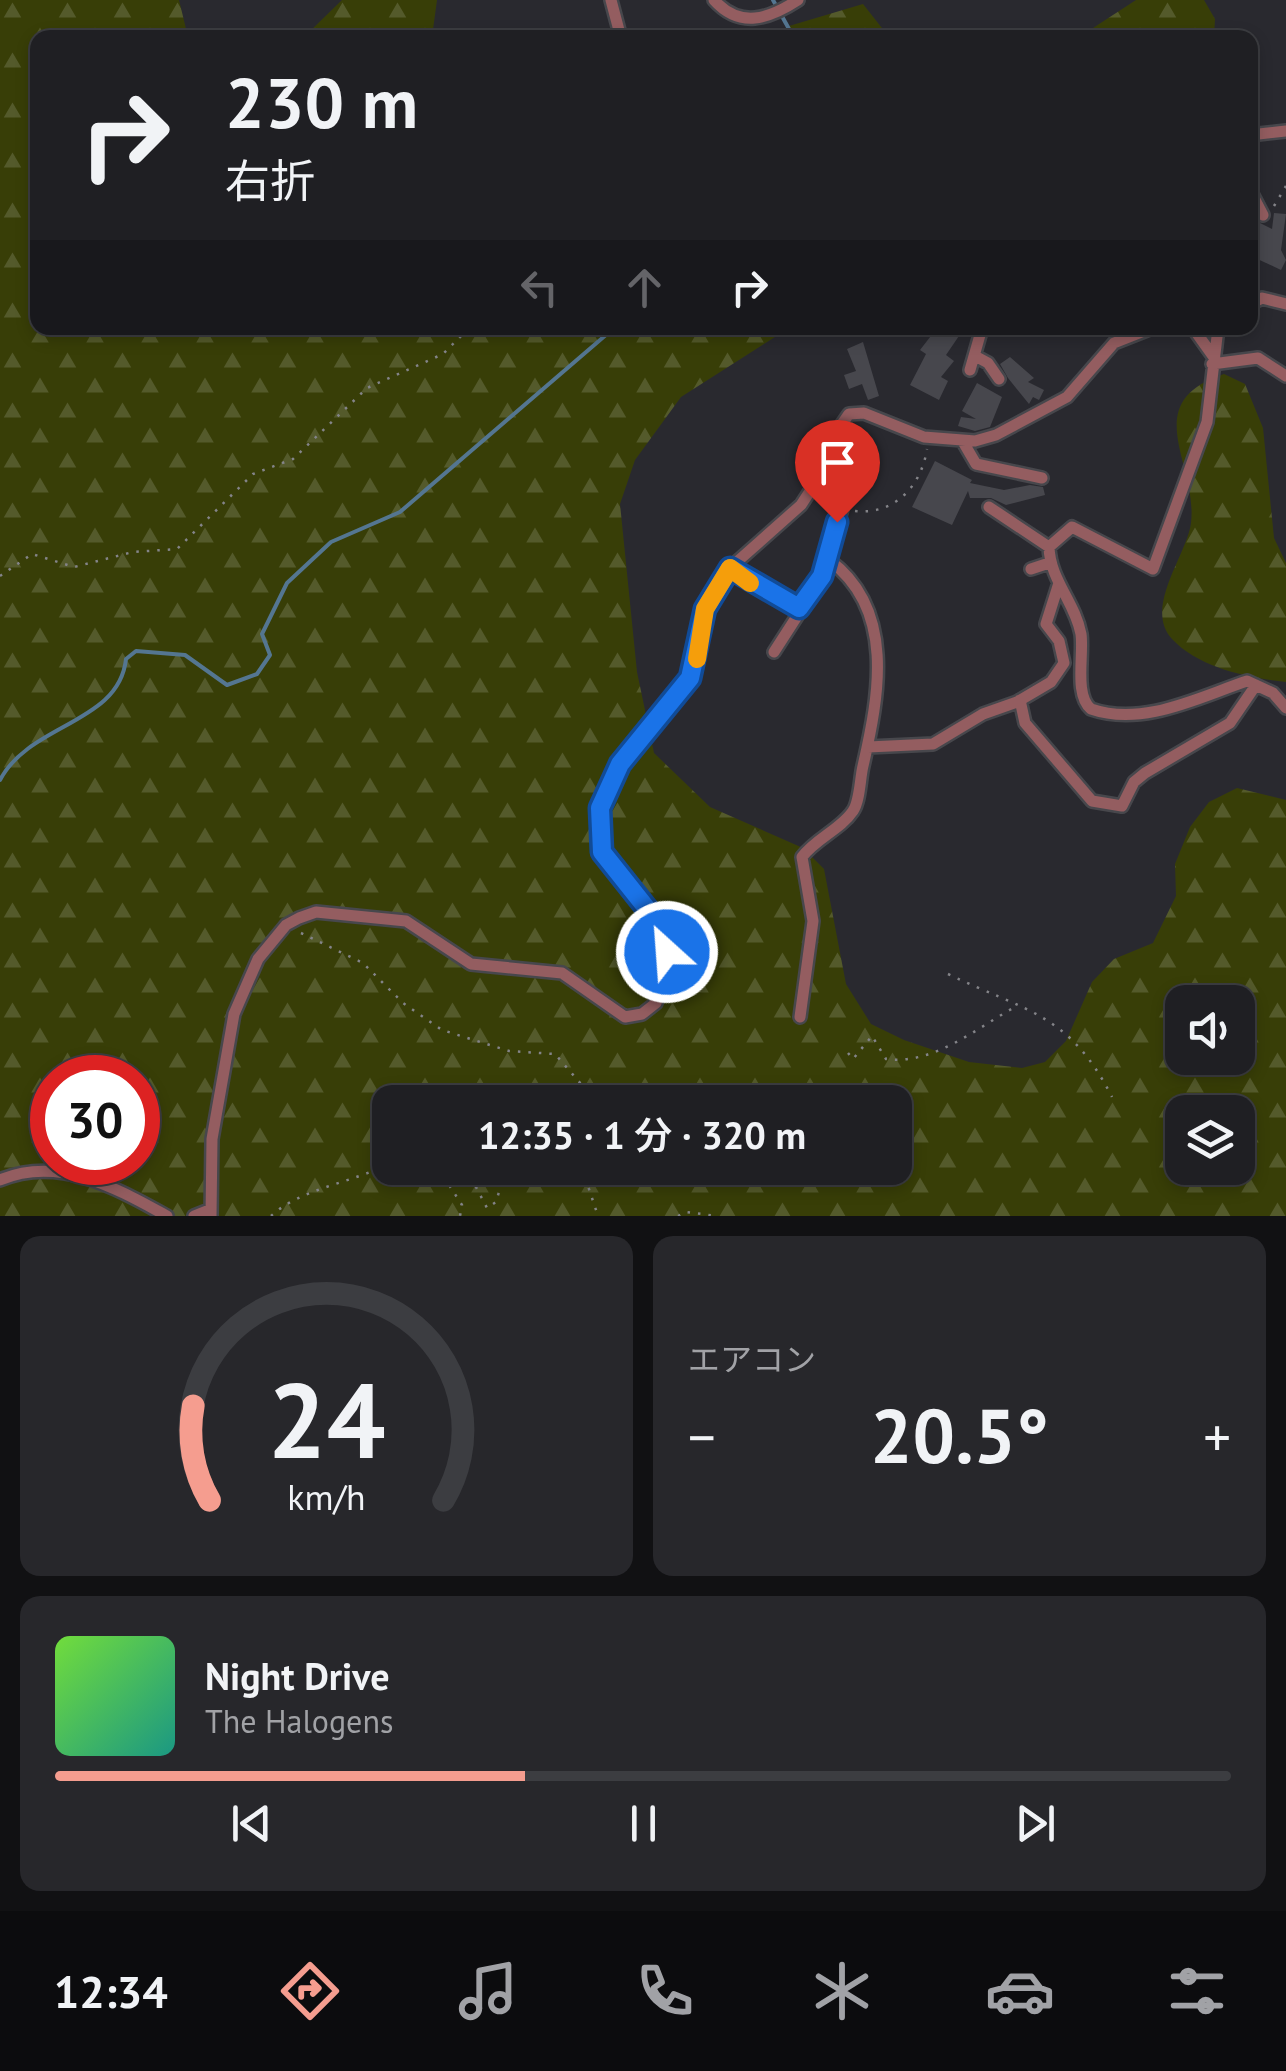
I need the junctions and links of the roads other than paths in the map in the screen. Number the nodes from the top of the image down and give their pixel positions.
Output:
1 (611, 0) edge
2 (714, 0) edge
3 (794, 3) edge
4 (619, 30) edge
5 (1286, 131) edge
6 (1258, 134) edge
7 (1258, 204) edge
8 (1264, 215) road end
9 (1258, 300) edge
10 (1286, 304) edge
11 (980, 335) edge
12 (1133, 335) edge
13 (1197, 335) edge
14 (1217, 335) edge
15 (976, 356) junction
16 (1213, 360) junction
17 (970, 370) dead end
18 (1286, 376) edge
19 (999, 379) dead end
20 (962, 440) junction
21 (1042, 478) dead end
22 (989, 507) dead end
23 (842, 508) road end
24 (1049, 548) junction
25 (829, 560) junction
26 (1049, 563) junction
27 (730, 568) junction
28 (1031, 570) dead end
29 (1059, 583) junction
30 (799, 608) junction
31 (774, 652) dead end
32 (1256, 685) junction
33 (1020, 700) junction
34 (1286, 708) edge
35 (868, 746) junction
36 (800, 1017) dead end
37 (0, 1180) edge
38 (210, 1213) edge
39 (167, 1216) edge
40 (194, 1216) edge

1 - 4 street
2 - 3 street
5 - 6 street
7 - 8 street
9 - 10 street
11 - 15 street
12 - 20 street
13 - 16 street
14 - 16 street
15 - 17 street
15 - 19 street
16 - 18 street
16 - 24 street
20 - 21 street
20 - 27 street
22 - 24 street
23 - 25 street
24 - 26 street
25 - 30 street
25 - 35 street
26 - 28 street
26 - 29 street
27 - 30 street
27 - 38 street
29 - 32 street
29 - 33 street
30 - 31 street
32 - 33 street
32 - 34 street
33 - 35 street
35 - 36 street
37 - 39 street
38 - 40 street

